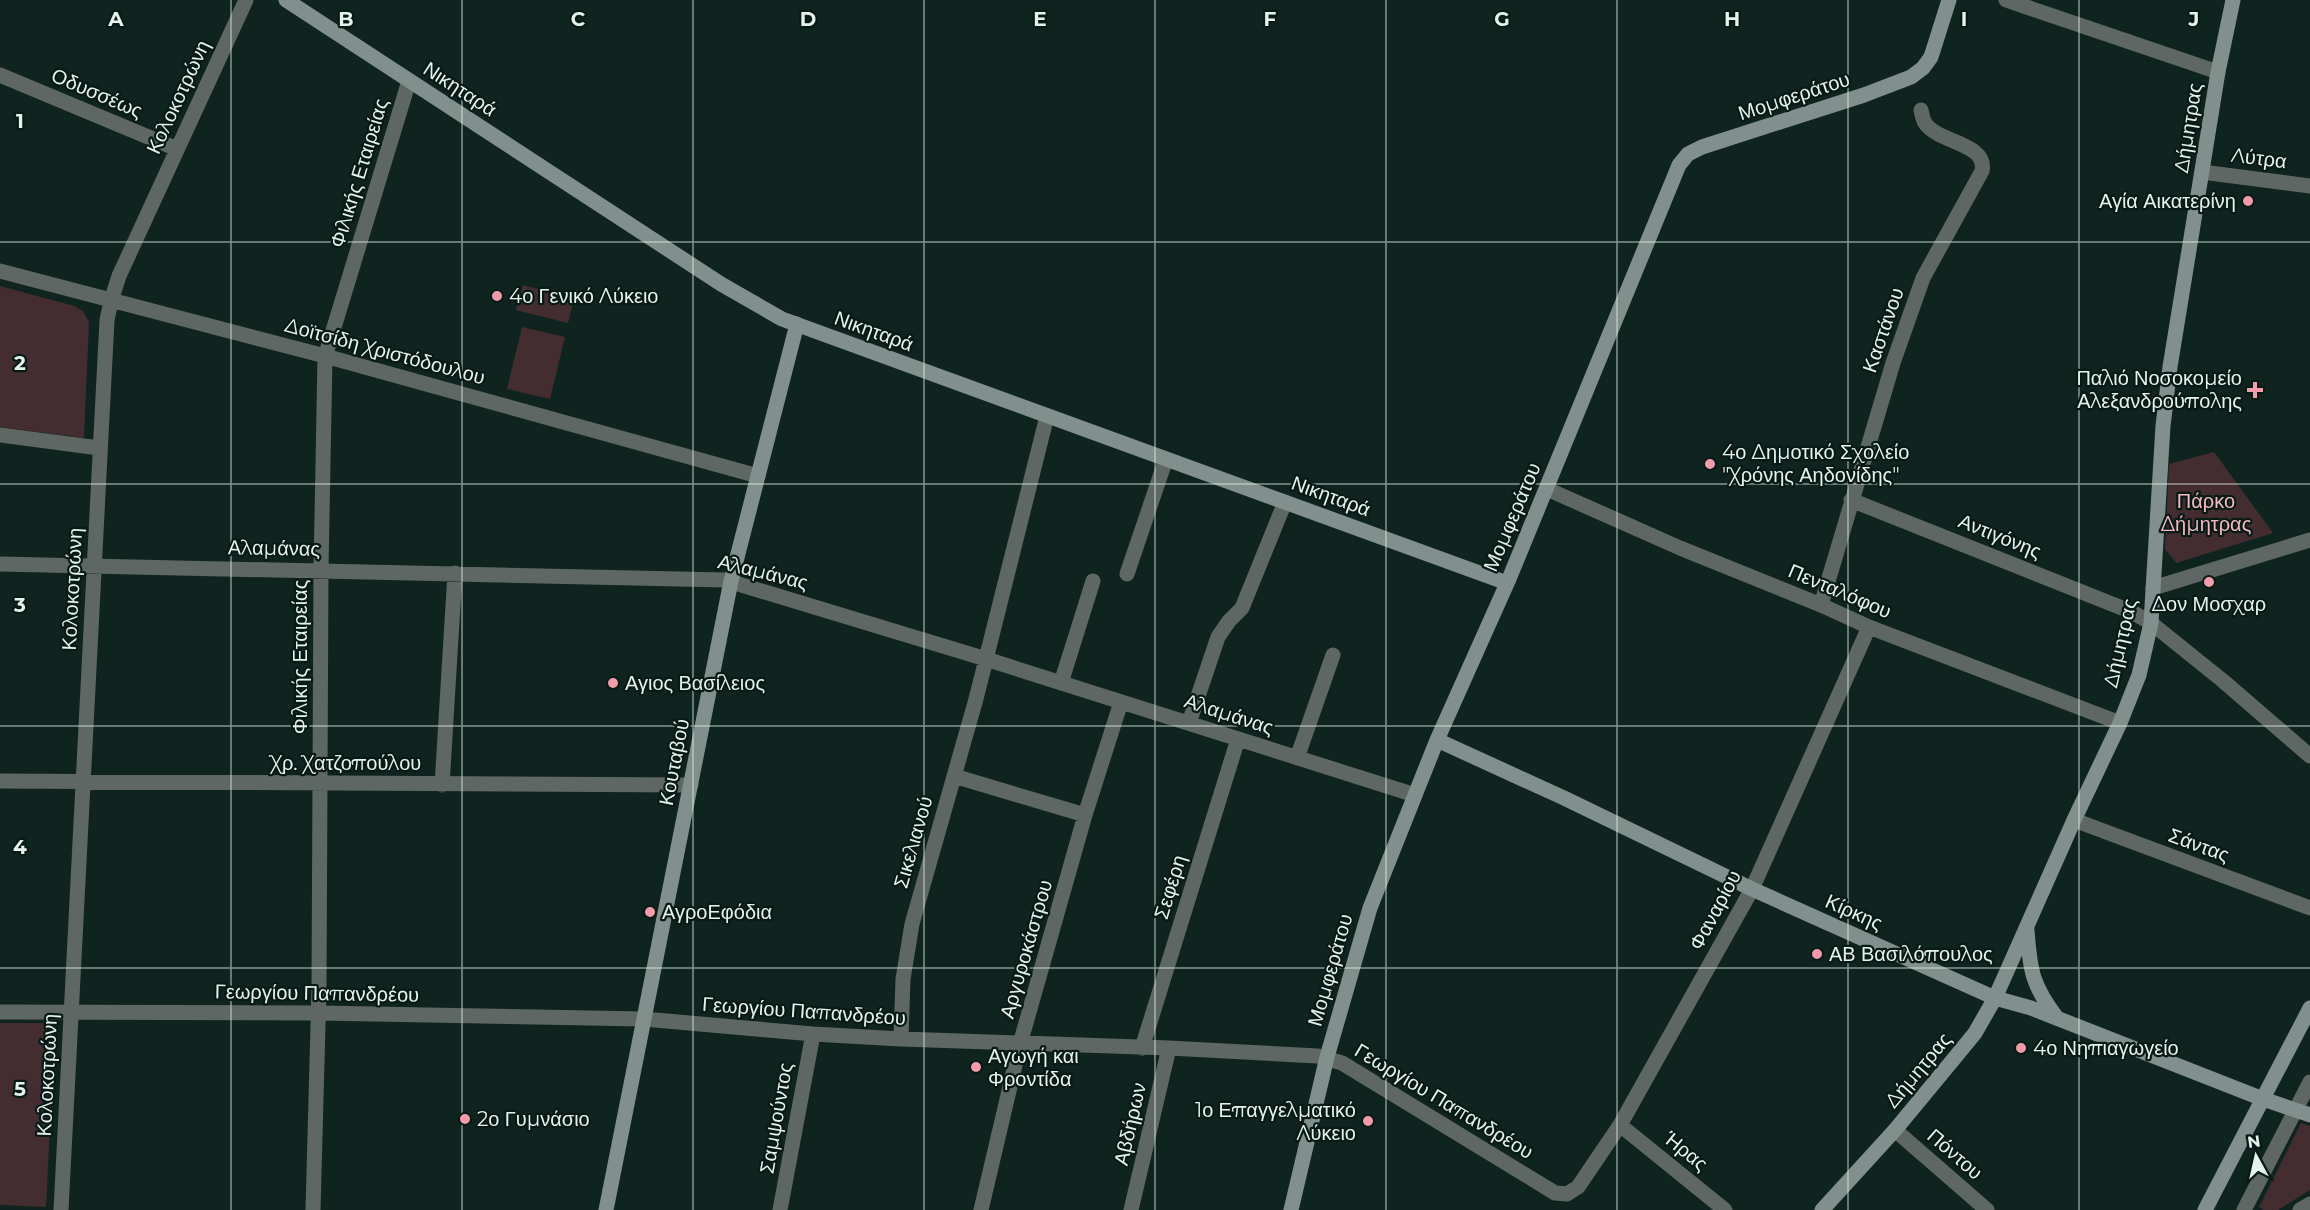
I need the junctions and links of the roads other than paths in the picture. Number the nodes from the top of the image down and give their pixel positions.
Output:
1 (246, 0) edge
2 (286, 0) edge
3 (1949, 0) edge
4 (2006, 0) edge
5 (2233, 0) edge
6 (2218, 72) junction
7 (0, 75) edge
8 (409, 81) junction
9 (1921, 110) dead end
10 (177, 149) junction
11 (2202, 172) junction
12 (2310, 186) edge
13 (0, 271) edge
14 (111, 301) junction
15 (797, 324) junction
16 (325, 357) junction
17 (1047, 416) junction
18 (0, 435) edge
19 (99, 448) junction
20 (1166, 459) junction
21 (758, 476) junction
22 (1546, 489) junction
23 (1851, 500) junction
24 (1285, 502) junction
25 (2310, 540) edge
26 (0, 564) edge
27 (94, 566) junction
28 (321, 570) junction
29 (456, 573) junction
30 (1128, 574) dead end
31 (731, 581) junction
32 (1093, 581) dead end
33 (1507, 583) junction
34 (2153, 588) junction
35 (1821, 605) junction
36 (2151, 623) junction
37 (1869, 627) junction
38 (1333, 655) dead end
39 (986, 659) junction
40 (1061, 683) junction
41 (1121, 702) junction
42 (1189, 723) junction
43 (2120, 723) junction
44 (1238, 739) junction
45 (1437, 740) junction
46 (2310, 756) edge
47 (1297, 758) junction
48 (954, 776) junction
49 (0, 781) edge
50 (83, 782) junction
51 (320, 784) junction
52 (442, 784) junction
53 (692, 785) junction
54 (1415, 795) junction
55 (1085, 816) junction
56 (2074, 820) junction
57 (1752, 889) junction
58 (2310, 908) edge
59 (2027, 927) junction
60 (1995, 998) junction
61 (2310, 1008) edge
62 (0, 1012) edge
63 (71, 1013) junction
64 (319, 1013) junction
65 (644, 1019) junction
66 (2058, 1019) junction
67 (813, 1034) junction
68 (901, 1039) junction
69 (1020, 1044) junction
70 (1142, 1048) junction
71 (1169, 1048) junction
72 (1327, 1057) junction
73 (2310, 1082) edge
74 (2262, 1099) junction
75 (2303, 1112) edge
76 (1620, 1125) junction
77 (1895, 1131) junction
78 (1567, 1194) joint
79 (2310, 1204) edge
80 (2246, 1209) edge
81 (61, 1210) edge
82 (313, 1210) edge
83 (606, 1210) edge
84 (780, 1210) edge
85 (981, 1210) edge
86 (1131, 1210) edge
87 (1291, 1210) edge
88 (1725, 1210) edge
89 (1822, 1210) edge
90 (1987, 1210) edge
91 (2205, 1210) edge
92 (2300, 1210) edge

1 - 10 street, Κολοκοτρώνη
2 - 8 street, Νικηταρά
3 - 22 street, Μομφεράτου
4 - 6 street
5 - 6 street, Δήμητρας
6 - 11 street, Δήμητρας
7 - 10 street, Οδυσσέως
8 - 15 street, Νικηταρά
8 - 16 street, Φιλικής Εταιρείας
9 - 23 street, Καστάνου
10 - 14 street, Κολοκοτρώνη
11 - 12 street, Λύτρα
11 - 34 street, Δήμητρας
13 - 14 street, Δοϊτσίδη Χριστόδουλου
14 - 16 street, Δοϊτσίδη Χριστόδουλου
14 - 19 street, Κολοκοτρώνη
15 - 17 street, Νικηταρά
15 - 21 street, Κουταβού
16 - 21 street, Δοϊτσίδη Χριστόδουλου
16 - 28 street, Φιλικής Εταιρείας
17 - 20 street, Νικηταρά
17 - 39 street, Σικελιανού
18 - 19 street
19 - 27 street, Κολοκοτρώνη
20 - 24 street, Νικηταρά
20 - 30 street
21 - 31 street, Κουταβού
22 - 33 street, Μομφεράτου
22 - 35 street, Πενταλόφου
23 - 35 street, Καστάνου
23 - 36 street, Αντιγόνης
24 - 33 street, Νικηταρά
24 - 42 street
25 - 34 street
26 - 27 street, Αλαμάνας
27 - 28 street, Αλαμάνας
27 - 50 street, Κολοκοτρώνη
28 - 29 street, Αλαμάνας
28 - 51 street, Φιλικής Εταιρείας
29 - 31 street, Αλαμάνας
29 - 52 street
31 - 39 street, Αλαμάνας
31 - 53 street, Κουταβού
32 - 40 street
33 - 45 street, Μομφεράτου
34 - 36 street, Δήμητρας
35 - 37 street, Πενταλόφου
36 - 43 street, Δήμητρας
36 - 46 street
37 - 43 street, Πενταλόφου
37 - 57 street, Φαναρίου
38 - 47 street
39 - 40 street, Αλαμάνας
39 - 48 street, Σικελιανού
40 - 41 street, Αλαμάνας
41 - 42 street, Αλαμάνας
41 - 55 street, Αργυροκάστρου
42 - 44 street, Αλαμάνας
43 - 56 street, Δήμητρας
44 - 47 street, Αλαμάνας
44 - 70 street, Σεφέρη
45 - 54 street, Μομφεράτου
45 - 57 street, Κίρκης
47 - 54 street, Αλαμάνας
48 - 55 street
48 - 68 street, Σικελιανού
49 - 50 street, Χρ. Χατζοπούλου
50 - 51 street, Χρ. Χατζοπούλου
50 - 63 street, Κολοκοτρώνη
51 - 52 street, Χρ. Χατζοπούλου
51 - 64 street, Φιλικής Εταιρείας
52 - 53 street, Χρ. Χατζοπούλου
53 - 65 street, Κουταβού
54 - 72 street, Μομφεράτου
55 - 69 street, Αργυροκάστρου
56 - 58 street, Σάντας
56 - 59 street, Δήμητρας
57 - 60 street, Κίρκης
57 - 76 street, Φαναρίου
59 - 60 street, Δήμητρας
59 - 66 street
60 - 66 street, Κίρκης
60 - 77 street, Δήμητρας
61 - 74 street
62 - 63 street, Γεωργίου Παπανδρέου
63 - 64 street, Γεωργίου Παπανδρέου
63 - 81 street, Κολοκοτρώνη
64 - 65 street, Γεωργίου Παπανδρέου
64 - 82 street, Φιλικής Εταιρείας
65 - 67 street, Γεωργίου Παπανδρέου
65 - 83 street, Κουταβού
66 - 74 street, Κίρκης
67 - 68 street, Γεωργίου Παπανδρέου
67 - 84 street, Σαμψούντος
68 - 69 street, Γεωργίου Παπανδρέου
69 - 70 street, Γεωργίου Παπανδρέου
69 - 85 street, Αργυροκάστρου
70 - 71 street, Γεωργίου Παπανδρέου
71 - 72 street, Γεωργίου Παπανδρέου
71 - 86 street, Αβδήρων
72 - 78 street, Γεωργίου Παπανδρέου
72 - 87 street, Μομφεράτου
73 - 75 street
74 - 75 street, Κίρκης
74 - 91 street
75 - 80 street
76 - 78 street, Φαναρίου
76 - 88 street, Ήρας
77 - 89 street, Δήμητρας
77 - 90 street, Πόντου
79 - 92 street

